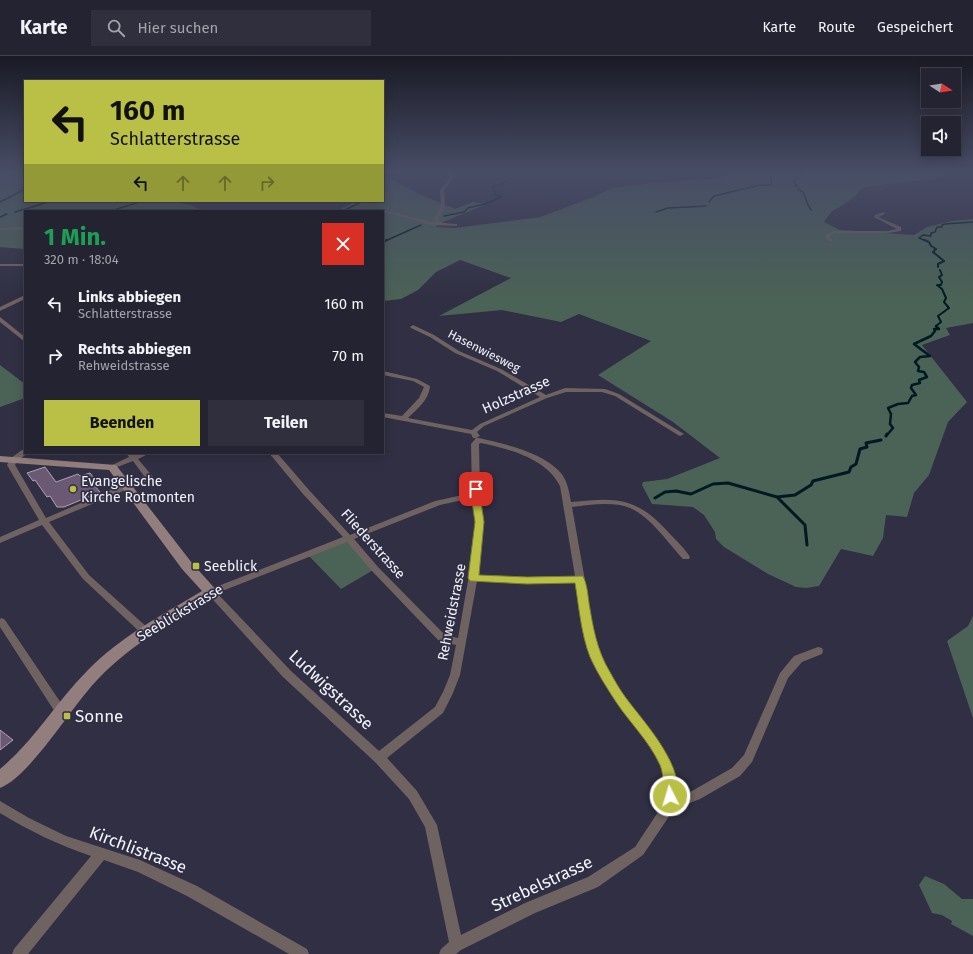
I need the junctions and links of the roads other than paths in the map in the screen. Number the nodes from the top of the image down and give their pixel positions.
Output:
1 (391, 214) edge
2 (439, 214) edge
3 (882, 214) edge
4 (455, 224) dead end
5 (443, 225) junction
6 (24, 228) edge
7 (0, 229) edge
8 (830, 241) dead end
9 (24, 264) edge
10 (0, 265) edge
11 (24, 297) edge
12 (0, 309) edge
13 (0, 319) edge
14 (413, 326) dead end
15 (24, 339) edge
16 (384, 372) edge
17 (545, 397) junction
18 (384, 415) edge
19 (403, 419) junction
20 (680, 434) dead end
21 (476, 436) junction
22 (24, 453) edge
23 (274, 454) edge
24 (132, 456) edge
25 (0, 459) edge
26 (14, 460) junction
27 (112, 467) junction
28 (127, 487) junction
29 (476, 495) junction
30 (568, 505) junction
31 (44, 522) junction
32 (348, 538) junction
33 (0, 540) edge
34 (686, 558) dead end
35 (474, 578) junction
36 (580, 579) junction
37 (211, 592) junction
38 (0, 623) edge
39 (146, 632) junction
40 (460, 642) junction
41 (818, 651) dead end
42 (61, 712) junction
43 (379, 758) junction
44 (0, 780) edge
45 (670, 805) junction
46 (0, 807) edge
47 (101, 854) junction
48 (456, 945) junction
49 (19, 954) edge
50 (302, 954) edge
51 (446, 954) edge

1 - 5 street
2 - 5 street
3 - 8 street
4 - 5 street
6 - 7 street
9 - 10 street
11 - 12 street
13 - 15 street
14 - 17 street, Hasenwiesweg
16 - 19 street
17 - 20 street, Holzstrasse
17 - 21 street, Holzstrasse
18 - 19 street, Holzstrasse
19 - 21 street, Holzstrasse
21 - 29 street, Rehweidstrasse
21 - 30 street
22 - 26 street
23 - 32 street, Fliederstrasse
24 - 27 street
24 - 28 street
25 - 26 street
26 - 27 street
26 - 31 street
27 - 28 street, Ludwigstrasse
28 - 31 street
28 - 37 street, Ludwigstrasse
29 - 32 street, Seeblickstrasse
29 - 35 street, Rehweidstrasse
30 - 34 street
30 - 36 street
31 - 33 street
31 - 39 street
32 - 37 street, Seeblickstrasse
32 - 40 street, Fliederstrasse
35 - 36 street
35 - 40 street, Rehweidstrasse
36 - 45 street
37 - 39 street, Seeblickstrasse
37 - 43 street, Ludwigstrasse
38 - 42 street
39 - 42 street, Seeblickstrasse
40 - 43 street, Rehweidstrasse
41 - 45 street
42 - 44 street, Seeblickstrasse
43 - 48 street, Ludwigstrasse
45 - 48 street, Strebelstrasse
46 - 47 street, Kirchlistrasse
47 - 49 street
47 - 50 street, Kirchlistrasse
48 - 51 street, Strebelstrasse

